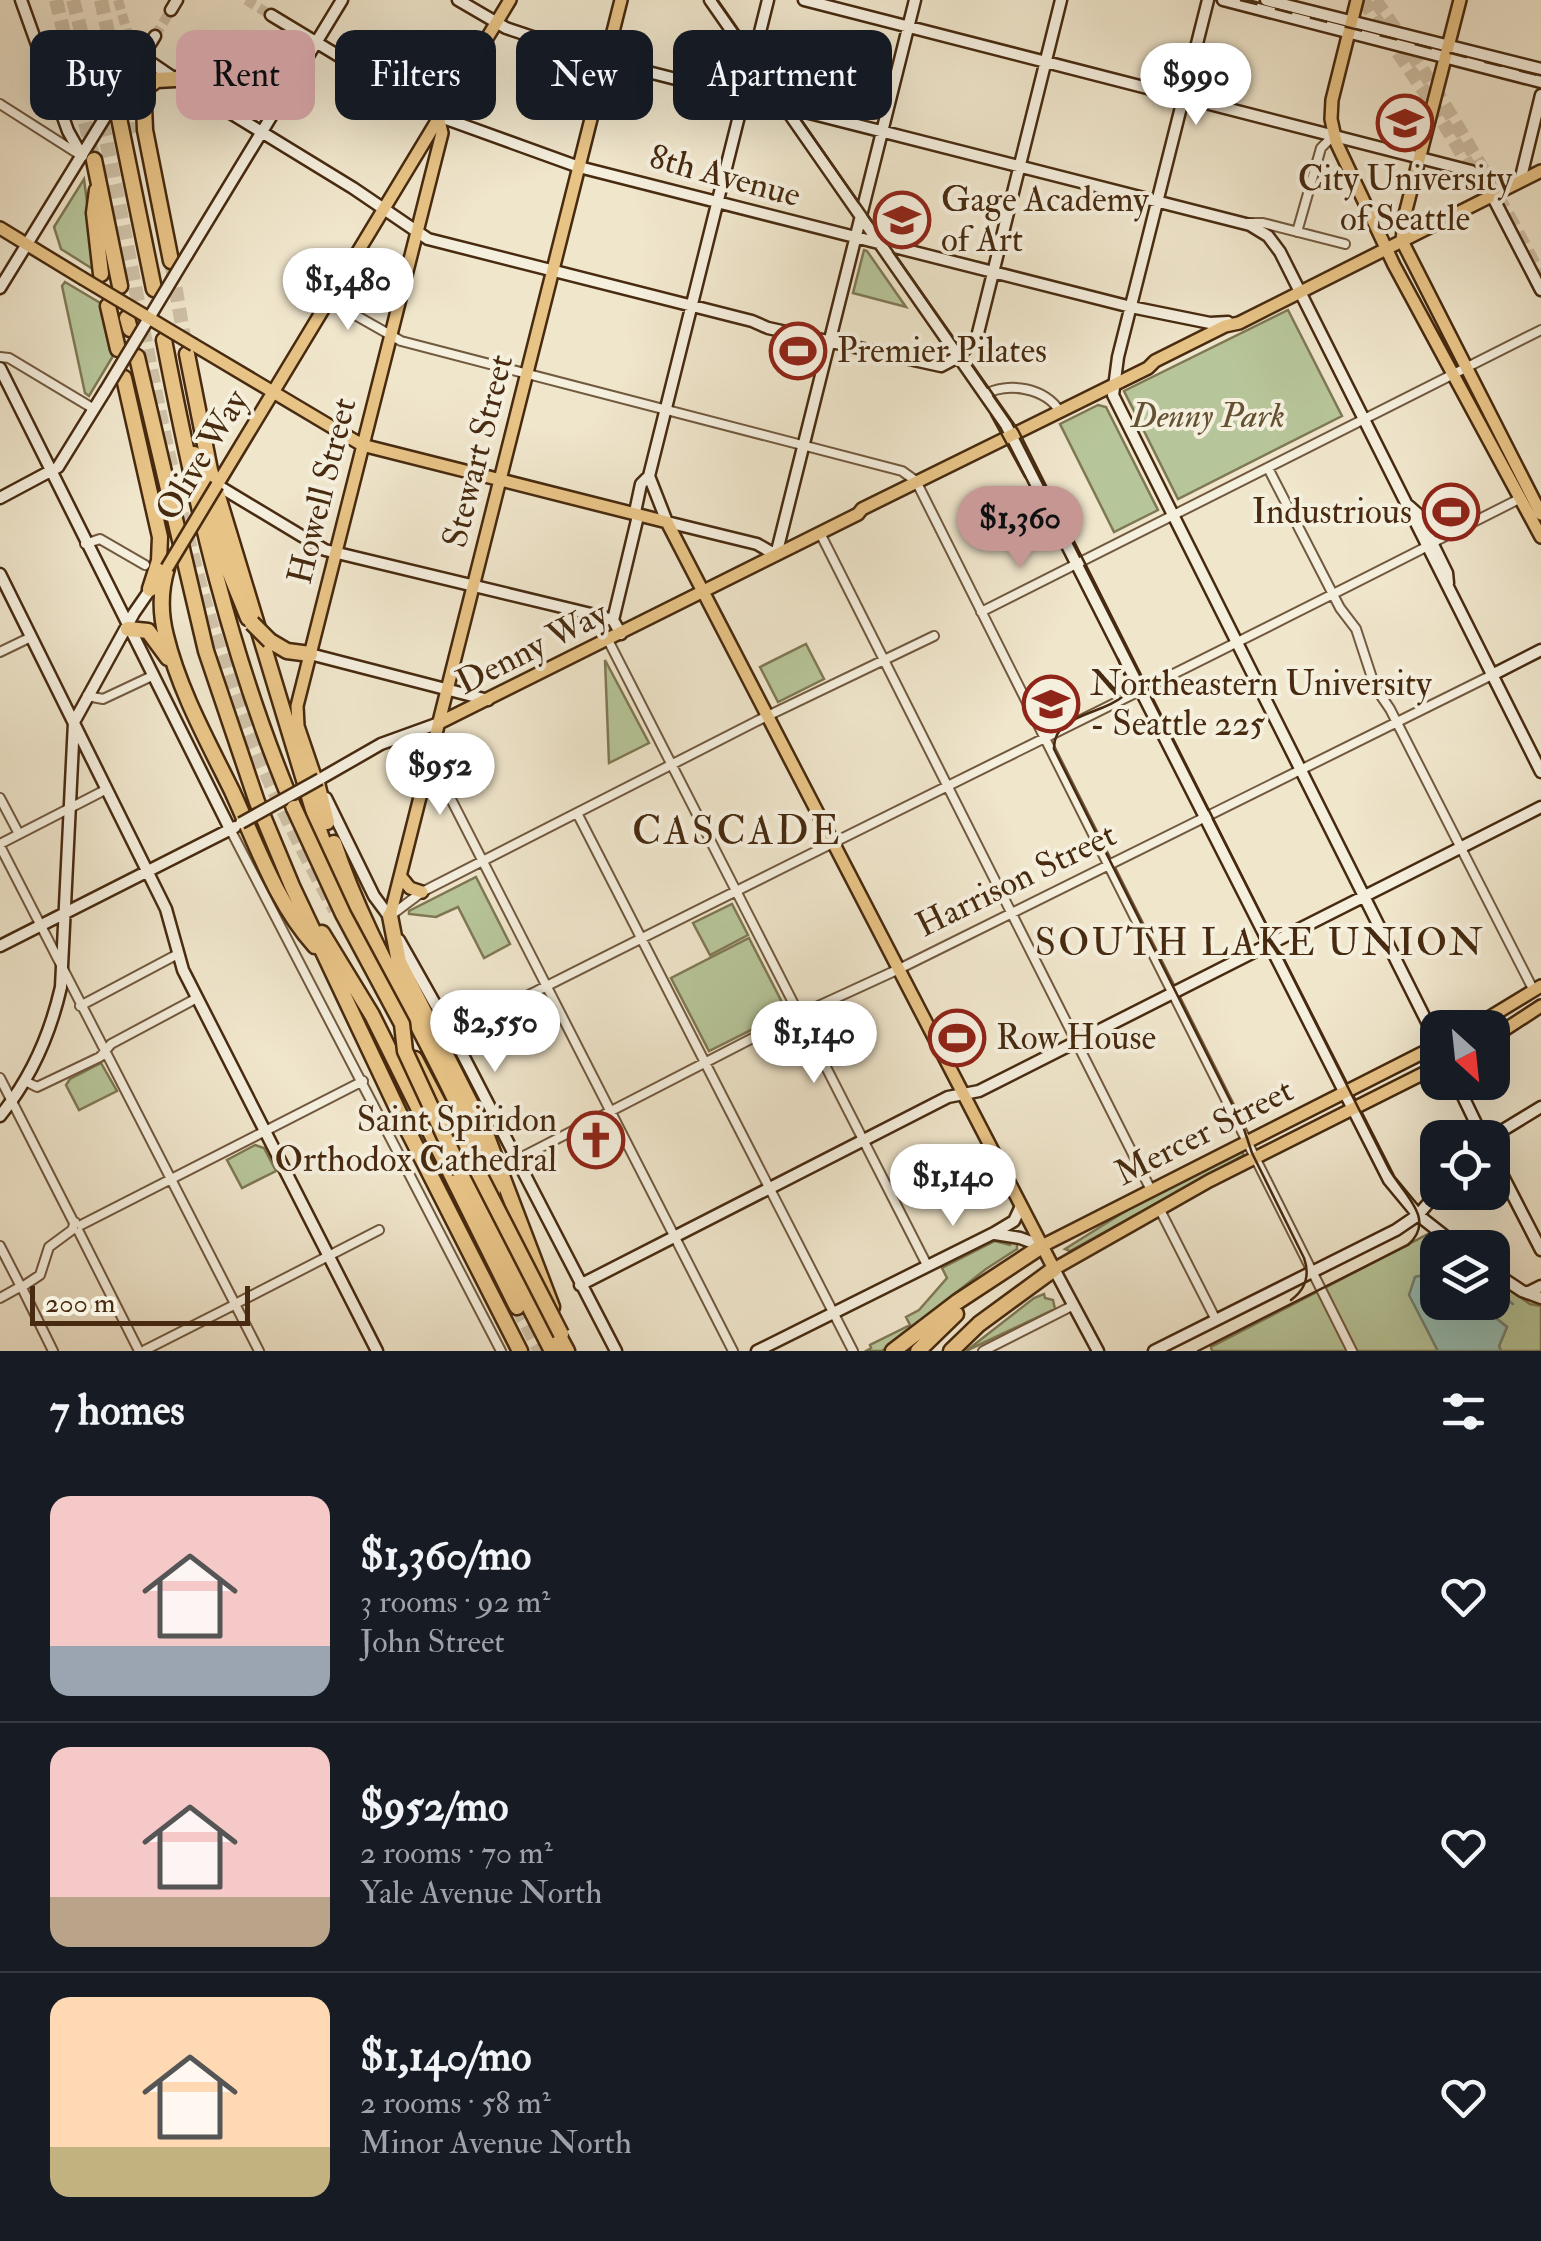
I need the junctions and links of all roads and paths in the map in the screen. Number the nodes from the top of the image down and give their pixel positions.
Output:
1 (21, 0) edge
2 (342, 0) edge
3 (458, 0) edge
4 (510, 0) edge
5 (621, 0) edge
6 (710, 0) edge
7 (768, 0) edge
8 (804, 0) edge
9 (915, 0) edge
10 (1061, 0) edge
11 (1208, 0) edge
12 (1223, 0) edge
13 (1266, 0) edge
14 (1357, 0) edge
15 (1460, 0) edge
16 (271, 15) tunnel mouth
17 (496, 22) junction
18 (908, 26) junction
19 (1351, 27) junction
20 (491, 30) edge
21 (519, 30) edge
22 (614, 30) edge
23 (731, 30) edge
24 (760, 30) edge
25 (316, 42) junction
26 (1446, 51) junction
27 (335, 54) edge
28 (142, 57) joint
29 (1045, 62) junction
30 (156, 67) edge
31 (1541, 69) edge
32 (175, 80) junction
33 (156, 81) edge
34 (1541, 82) edge
35 (1541, 95) edge
36 (1184, 96) junction
37 (0, 104) edge
38 (108, 120) edge
39 (119, 120) tunnel mouth
40 (144, 120) tunnel mouth
41 (436, 120) edge
42 (439, 120) edge
43 (449, 120) edge
44 (590, 120) edge
45 (736, 120) edge
46 (793, 120) edge
47 (831, 120) edge
48 (262, 132) junction
49 (881, 133) junction
50 (130, 134) tunnel mouth
51 (1334, 135) junction
52 (1420, 157) junction
53 (88, 158) junction
54 (129, 162) junction
55 (578, 166) junction
56 (1020, 168) junction
57 (1541, 171) edge
58 (98, 180) junction
59 (1520, 181) junction
60 (1492, 196) junction
61 (715, 202) junction
62 (1157, 203) junction
63 (382, 207) junction
64 (860, 216) junction
65 (1243, 224) junction
66 (0, 228) edge
67 (416, 231) junction
68 (1296, 232) junction
69 (854, 239) junction
70 (1402, 241) junction
71 (1345, 244) dead end
72 (28, 245) junction
73 (880, 245) junction
74 (1388, 248) junction
75 (171, 261) tunnel mouth
76 (552, 271) junction
77 (992, 272) junction
78 (101, 274) dead end
79 (120, 286) dead end
80 (0, 288) edge
81 (154, 290) dead end
82 (1541, 290) edge
83 (1300, 292) junction
84 (328, 298) junction
85 (108, 306) dead end
86 (690, 306) junction
87 (1131, 307) junction
88 (148, 318) junction
89 (1193, 320) junction
90 (1239, 323) junction
91 (1541, 330) edge
92 (389, 335) junction
93 (1208, 335) junction
94 (164, 340) dead end
95 (829, 341) junction
96 (118, 349) dead end
97 (187, 354) tunnel mouth
98 (0, 356) edge
99 (137, 356) dead end
100 (958, 357) junction
101 (0, 368) edge
102 (1148, 368) junction
103 (1466, 368) junction
104 (525, 373) junction
105 (1452, 375) junction
106 (124, 378) dead end
107 (1113, 386) junction
108 (271, 392) junction
109 (984, 394) junction
110 (94, 409) junction
111 (664, 410) junction
112 (1060, 412) junction
113 (1365, 420) junction
114 (182, 433) junction
115 (1012, 436) junction
116 (362, 445) junction
117 (802, 446) junction
118 (1268, 468) junction
119 (50, 473) junction
120 (648, 476) junction
121 (499, 481) junction
122 (918, 484) junction
123 (222, 488) junction
124 (1531, 493) edge
125 (0, 498) edge
126 (633, 513) junction
127 (1541, 514) edge
128 (1172, 516) junction
129 (667, 522) junction
130 (820, 533) junction
131 (1541, 537) edge
132 (85, 544) junction
133 (1429, 545) junction
134 (336, 551) junction
135 (776, 556) junction
136 (1076, 564) junction
137 (145, 565) dead end
138 (168, 568) junction
139 (0, 574) edge
140 (474, 584) junction
141 (150, 589) junction
142 (703, 592) junction
143 (1333, 594) junction
144 (981, 612) junction
145 (613, 620) junction
146 (128, 629) junction
147 (621, 634) junction
148 (31, 636) junction
149 (934, 636) dead end
150 (608, 640) junction
151 (1236, 642) junction
152 (1541, 650) edge
153 (0, 652) edge
154 (310, 654) junction
155 (884, 662) junction
156 (178, 674) junction
157 (1492, 675) junction
158 (152, 676) junction
159 (448, 690) junction
160 (1140, 691) junction
161 (87, 696) junction
162 (489, 700) junction
163 (768, 716) junction
164 (74, 722) junction
165 (1397, 722) junction
166 (439, 723) junction
167 (1044, 739) junction
168 (430, 758) junction
169 (671, 764) junction
170 (1300, 770) junction
171 (1541, 772) edge
172 (316, 780) junction
173 (947, 787) junction
174 (107, 789) junction
175 (0, 798) edge
176 (1541, 807) edge
177 (68, 808) junction
178 (577, 812) junction
179 (1204, 819) junction
180 (236, 826) junction
181 (19, 834) junction
182 (834, 842) junction
183 (0, 845) edge
184 (1460, 848) junction
185 (483, 861) junction
186 (1109, 865) junction
187 (147, 872) junction
188 (400, 877) junction
189 (292, 886) junction
190 (735, 890) junction
191 (422, 892) junction
192 (1364, 897) junction
193 (335, 910) tunnel mouth
194 (1011, 912) junction
195 (66, 913) junction
196 (390, 916) junction
197 (40, 926) junction
198 (641, 938) junction
199 (0, 946) edge
200 (1269, 946) junction
201 (176, 956) junction
202 (324, 956) junction
203 (899, 969) junction
204 (63, 972) junction
205 (390, 972) junction
206 (372, 976) junction
207 (547, 986) junction
208 (1537, 989) edge
209 (1174, 994) junction
210 (197, 998) junction
211 (80, 1006) junction
212 (1541, 1006) edge
213 (1421, 1010) edge
214 (1502, 1010) edge
215 (800, 1014) junction
216 (402, 1024) junction
217 (1510, 1026) edge
218 (452, 1034) junction
219 (1077, 1042) junction
220 (103, 1052) junction
221 (1420, 1053) edge
222 (706, 1062) junction
223 (1420, 1075) edge
224 (0, 1078) edge
225 (25, 1081) junction
226 (363, 1082) junction
227 (1344, 1092) junction
228 (963, 1094) junction
229 (11, 1102) junction
230 (1541, 1106) edge
231 (1352, 1108) junction
232 (611, 1111) junction
233 (0, 1116) edge
234 (1510, 1124) edge
235 (266, 1133) junction
236 (1247, 1140) junction
237 (863, 1141) junction
238 (1256, 1157) junction
239 (516, 1160) junction
240 (170, 1180) junction
241 (770, 1188) junction
242 (1151, 1190) junction
243 (1510, 1191) edge
244 (1021, 1206) junction
245 (1159, 1208) junction
246 (1422, 1210) edge
247 (1418, 1214) junction
248 (77, 1227) junction
249 (379, 1230) dead end
250 (1438, 1230) edge
251 (994, 1233) junction
252 (508, 1237) junction
253 (675, 1237) junction
254 (0, 1246) edge
255 (1042, 1246) junction
256 (1541, 1250) edge
257 (328, 1256) junction
258 (926, 1265) junction
259 (1054, 1269) junction
260 (1314, 1271) junction
261 (992, 1278) junction
262 (1510, 1282) edge
263 (580, 1285) junction
264 (21, 1286) junction
265 (1541, 1286) edge
266 (1528, 1293) junction
267 (0, 1298) edge
268 (1541, 1298) edge
269 (235, 1304) junction
270 (1074, 1304) junction
271 (524, 1308) junction
272 (832, 1313) junction
273 (1216, 1320) junction
274 (561, 1334) junction
275 (141, 1350) edge
276 (53, 1351) edge
277 (259, 1351) edge
278 (377, 1351) edge
279 (501, 1351) edge
280 (520, 1351) edge
281 (552, 1351) edge
282 (568, 1351) edge
283 (616, 1351) edge
284 (733, 1351) edge
285 (757, 1351) edge
286 (854, 1351) edge
287 (893, 1351) edge
288 (918, 1351) edge
289 (951, 1351) edge
290 (983, 1351) edge
291 (1098, 1351) edge
292 (1154, 1351) edge
293 (1352, 1351) edge

1 - 53 main road
2 - 25 main road
3 - 17 main road
4 - 17 main road, Olive Way
5 - 22 main road, Stewart Street
6 - 23 main road
7 - 24 main road
8 - 18 main road
9 - 18 main road
10 - 29 main road
11 - 36 main road
12 - 19 main road
13 - 19 main road
14 - 19 main road
15 - 26 main road
16 - 25 main road, 8th Avenue
17 - 20 main road, Olive Way
17 - 21 main road
18 - 29 main road
18 - 49 main road
19 - 26 main road
19 - 51 main road
25 - 27 main road, 8th Avenue
25 - 48 main road
26 - 31 main road
26 - 34 main road
26 - 52 main road
28 - 28 main road
29 - 36 main road
29 - 56 main road
30 - 32 main road
32 - 33 highway
32 - 48 main road
35 - 59 main road
36 - 51 main road
36 - 62 main road
37 - 53 street
38 - 53 main road
39 - 54 highway
40 - 75 highway
41 - 63 main road, Olive Way
42 - 67 main road, Howell Street
43 - 55 main road, 8th Avenue
44 - 55 main road, Stewart Street
45 - 61 main road
46 - 64 main road
47 - 49 main road
48 - 63 main road
48 - 88 main road, bridge
49 - 56 main road
49 - 64 main road
50 - 54 highway
51 - 52 main road
51 - 68 street
51 - 74 main road
52 - 60 main road
52 - 70 main road
53 - 58 highway
53 - 72 main road
54 - 81 highway
55 - 61 main road, 8th Avenue
55 - 76 main road, Stewart Street
56 - 62 main road
56 - 77 main road
57 - 59 main road, Denny Way
58 - 78 highway
58 - 79 highway
59 - 60 main road, Denny Way
60 - 70 main road, Denny Way
60 - 82 main road
61 - 69 main road, 8th Avenue
61 - 86 main road
62 - 65 main road
62 - 87 main road
63 - 67 main road
63 - 84 main road, Olive Way
64 - 69 main road
64 - 73 main road
65 - 68 street
65 - 83 main road
66 - 72 main road
67 - 76 main road
67 - 92 main road, Howell Street
68 - 71 street
69 - 73 main road, 8th Avenue
69 - 95 main road
70 - 74 main road, Denny Way
70 - 103 main road
72 - 80 main road
72 - 88 main road, bridge
73 - 77 main road, 8th Avenue
73 - 100 main road
74 - 83 main road, Denny Way
74 - 105 main road
76 - 86 main road
76 - 104 main road, Stewart Street
77 - 87 main road, 8th Avenue
77 - 100 main road
83 - 90 main road, Denny Way
83 - 113 main road
84 - 92 street
84 - 108 main road, Olive Way
85 - 96 highway
86 - 95 main road
86 - 111 main road
87 - 89 main road, 8th Avenue
87 - 107 main road
88 - 108 main road, bridge
88 - 110 main road, bridge
89 - 90 main road, 8th Avenue
89 - 93 main road
90 - 93 main road, Denny Way
90 - 102 main road, Denny Way
91 - 103 street
92 - 104 street
92 - 116 main road, Howell Street
93 - 102 main road, Denny Way
94 - 114 highway
95 - 100 main road
95 - 117 main road
97 - 206 highway
98 - 110 street
99 - 189 highway
100 - 109 main road
101 - 119 main road
102 - 107 main road, Denny Way
103 - 105 street
103 - 124 main road
104 - 111 street
104 - 121 main road, Stewart Street
105 - 113 street
105 - 124 main road
106 - 141 highway
107 - 112 main road, Denny Way
107 - 128 main road
108 - 116 main road
108 - 123 main road, Olive Way
109 - 112 street
109 - 115 main road
110 - 119 main road
111 - 117 street
111 - 120 main road
112 - 115 main road, Denny Way
113 - 118 street
113 - 133 main road
114 - 154 highway, bridge
114 - 216 highway, bridge
115 - 122 main road, Denny Way
115 - 136 main road
116 - 121 main road
116 - 134 main road, Howell Street
117 - 122 street
117 - 135 main road
118 - 128 street
118 - 143 street
119 - 125 main road
119 - 132 main road
120 - 126 main road
120 - 129 main road
121 - 126 main road
121 - 140 main road, Stewart Street
122 - 130 main road, Denny Way
122 - 144 street
123 - 134 main road
123 - 138 main road, Olive Way, bridge
124 - 127 main road
124 - 131 main road
124 - 133 street
126 - 129 main road
126 - 145 main road
128 - 136 street
128 - 151 main road
129 - 135 main road
129 - 142 main road
130 - 135 main road, Denny Way
130 - 155 street
132 - 137 street
132 - 146 main road
133 - 143 street
133 - 157 main road
134 - 140 main road
134 - 154 main road, Howell Street
135 - 142 main road, Denny Way
136 - 144 street
136 - 160 main road
138 - 141 main road, Olive Way
138 - 156 highway
139 - 148 main road
140 - 145 main road
140 - 159 main road, Stewart Street
141 - 146 main road, Olive Way
142 - 147 main road, Denny Way
142 - 163 main road
143 - 151 street
143 - 165 street
144 - 167 street
145 - 147 main road
146 - 156 highway
146 - 158 main road
146 - 161 main road, Olive Way
147 - 150 main road, Denny Way
148 - 153 street
148 - 164 main road
149 - 155 street
150 - 162 main road, Denny Way
150 - 169 street
151 - 160 street
151 - 170 main road
152 - 157 main road, Harrison Street
154 - 159 main road
154 - 172 main road, Howell Street
155 - 163 street
155 - 173 street
156 - 202 highway
157 - 165 street, Harrison Street
157 - 171 main road
158 - 161 street
158 - 180 main road
159 - 162 main road
159 - 166 main road, Stewart Street
160 - 167 street
160 - 179 main road
161 - 164 main road, Olive Way
162 - 166 main road, Denny Way
163 - 169 street
163 - 182 main road
164 - 174 main road
164 - 177 main road
165 - 170 street, Harrison Street
165 - 184 street
166 - 168 main road, Stewart Street
166 - 180 main road, Denny Way, bridge
167 - 173 street
167 - 186 street
168 - 185 street
168 - 188 main road, Stewart Street
169 - 178 street
169 - 190 street
170 - 179 street, Harrison Street
170 - 192 main road
172 - 196 main road
172 - 205 highway
173 - 182 street
173 - 194 street
174 - 177 street
174 - 187 main road
175 - 181 street
176 - 184 main road
177 - 181 street
177 - 195 main road
178 - 185 street
178 - 198 street
179 - 186 street, Harrison Street
179 - 200 main road
180 - 187 main road, Denny Way
180 - 226 street
181 - 183 street
182 - 190 street
182 - 203 main road
183 - 197 street
184 - 192 main road
184 - 208 street
185 - 191 street
185 - 207 street
186 - 194 street, Harrison Street
186 - 209 street
187 - 195 main road, Denny Way
187 - 201 main road
188 - 191 main road
188 - 196 main road, Stewart Street
189 - 202 highway
189 - 271 highway
190 - 198 street
190 - 215 street
191 - 196 street
192 - 200 main road
192 - 213 main road
193 - 206 highway
194 - 203 street, Harrison Street
194 - 219 street
195 - 197 main road, Denny Way
195 - 204 main road
196 - 205 highway
196 - 218 main road
196 - 274 highway, bridge
197 - 199 main road, Denny Way
197 - 204 street
198 - 207 street
198 - 222 street
200 - 209 main road
200 - 227 main road
201 - 210 main road
201 - 211 street
202 - 280 highway
203 - 215 street, Harrison Street
203 - 228 main road
204 - 211 street
204 - 225 main road
205 - 252 highway
206 - 252 highway
207 - 218 street
207 - 232 street
208 - 214 main road
209 - 219 main road
209 - 236 street
210 - 220 street
210 - 235 main road
211 - 220 street
212 - 217 main road
215 - 222 street, Harrison Street
215 - 237 street
216 - 271 highway, bridge
216 - 274 highway, bridge
218 - 239 main road
219 - 228 main road
219 - 242 street
220 - 225 street
220 - 240 street
221 - 227 main road, Mercer Street
222 - 232 street, Harrison Street
222 - 241 street
223 - 231 main road, Mercer Street
224 - 229 street
225 - 229 main road
226 - 235 street
226 - 279 street
227 - 231 main road
227 - 236 main road, Mercer Street
228 - 237 main road
228 - 244 main road
229 - 233 main road
229 - 248 street
230 - 234 main road
231 - 238 main road, Mercer Street
231 - 247 main road
232 - 239 street, Harrison Street
232 - 253 street
235 - 240 street
235 - 257 main road
236 - 238 street
236 - 242 main road, Mercer Street
237 - 241 main road
237 - 258 street
238 - 245 main road, Mercer Street
238 - 260 street
239 - 263 main road
240 - 248 street
240 - 269 street
241 - 253 main road
241 - 272 street
242 - 255 main road, Mercer Street
243 - 256 main road
244 - 251 main road
244 - 255 main road
245 - 259 main road, Mercer Street
245 - 273 street
246 - 247 main road
247 - 250 main road
247 - 260 main road
248 - 264 street
248 - 275 street
249 - 257 street
251 - 255 main road
251 - 258 main road
252 - 282 highway
253 - 263 main road
253 - 284 street
254 - 264 street
255 - 259 main road
255 - 261 highway
257 - 269 street
257 - 278 main road
258 - 272 main road
259 - 270 main road
259 - 289 highway
260 - 273 main road
260 - 293 street
261 - 287 highway
261 - 288 highway
262 - 266 main road
263 - 283 main road
264 - 267 street
264 - 276 street
265 - 266 main road
266 - 268 main road
269 - 275 street
269 - 277 street
270 - 290 street
270 - 291 main road
271 - 281 highway
272 - 285 main road
272 - 286 street
273 - 292 main road
274 - 282 highway

